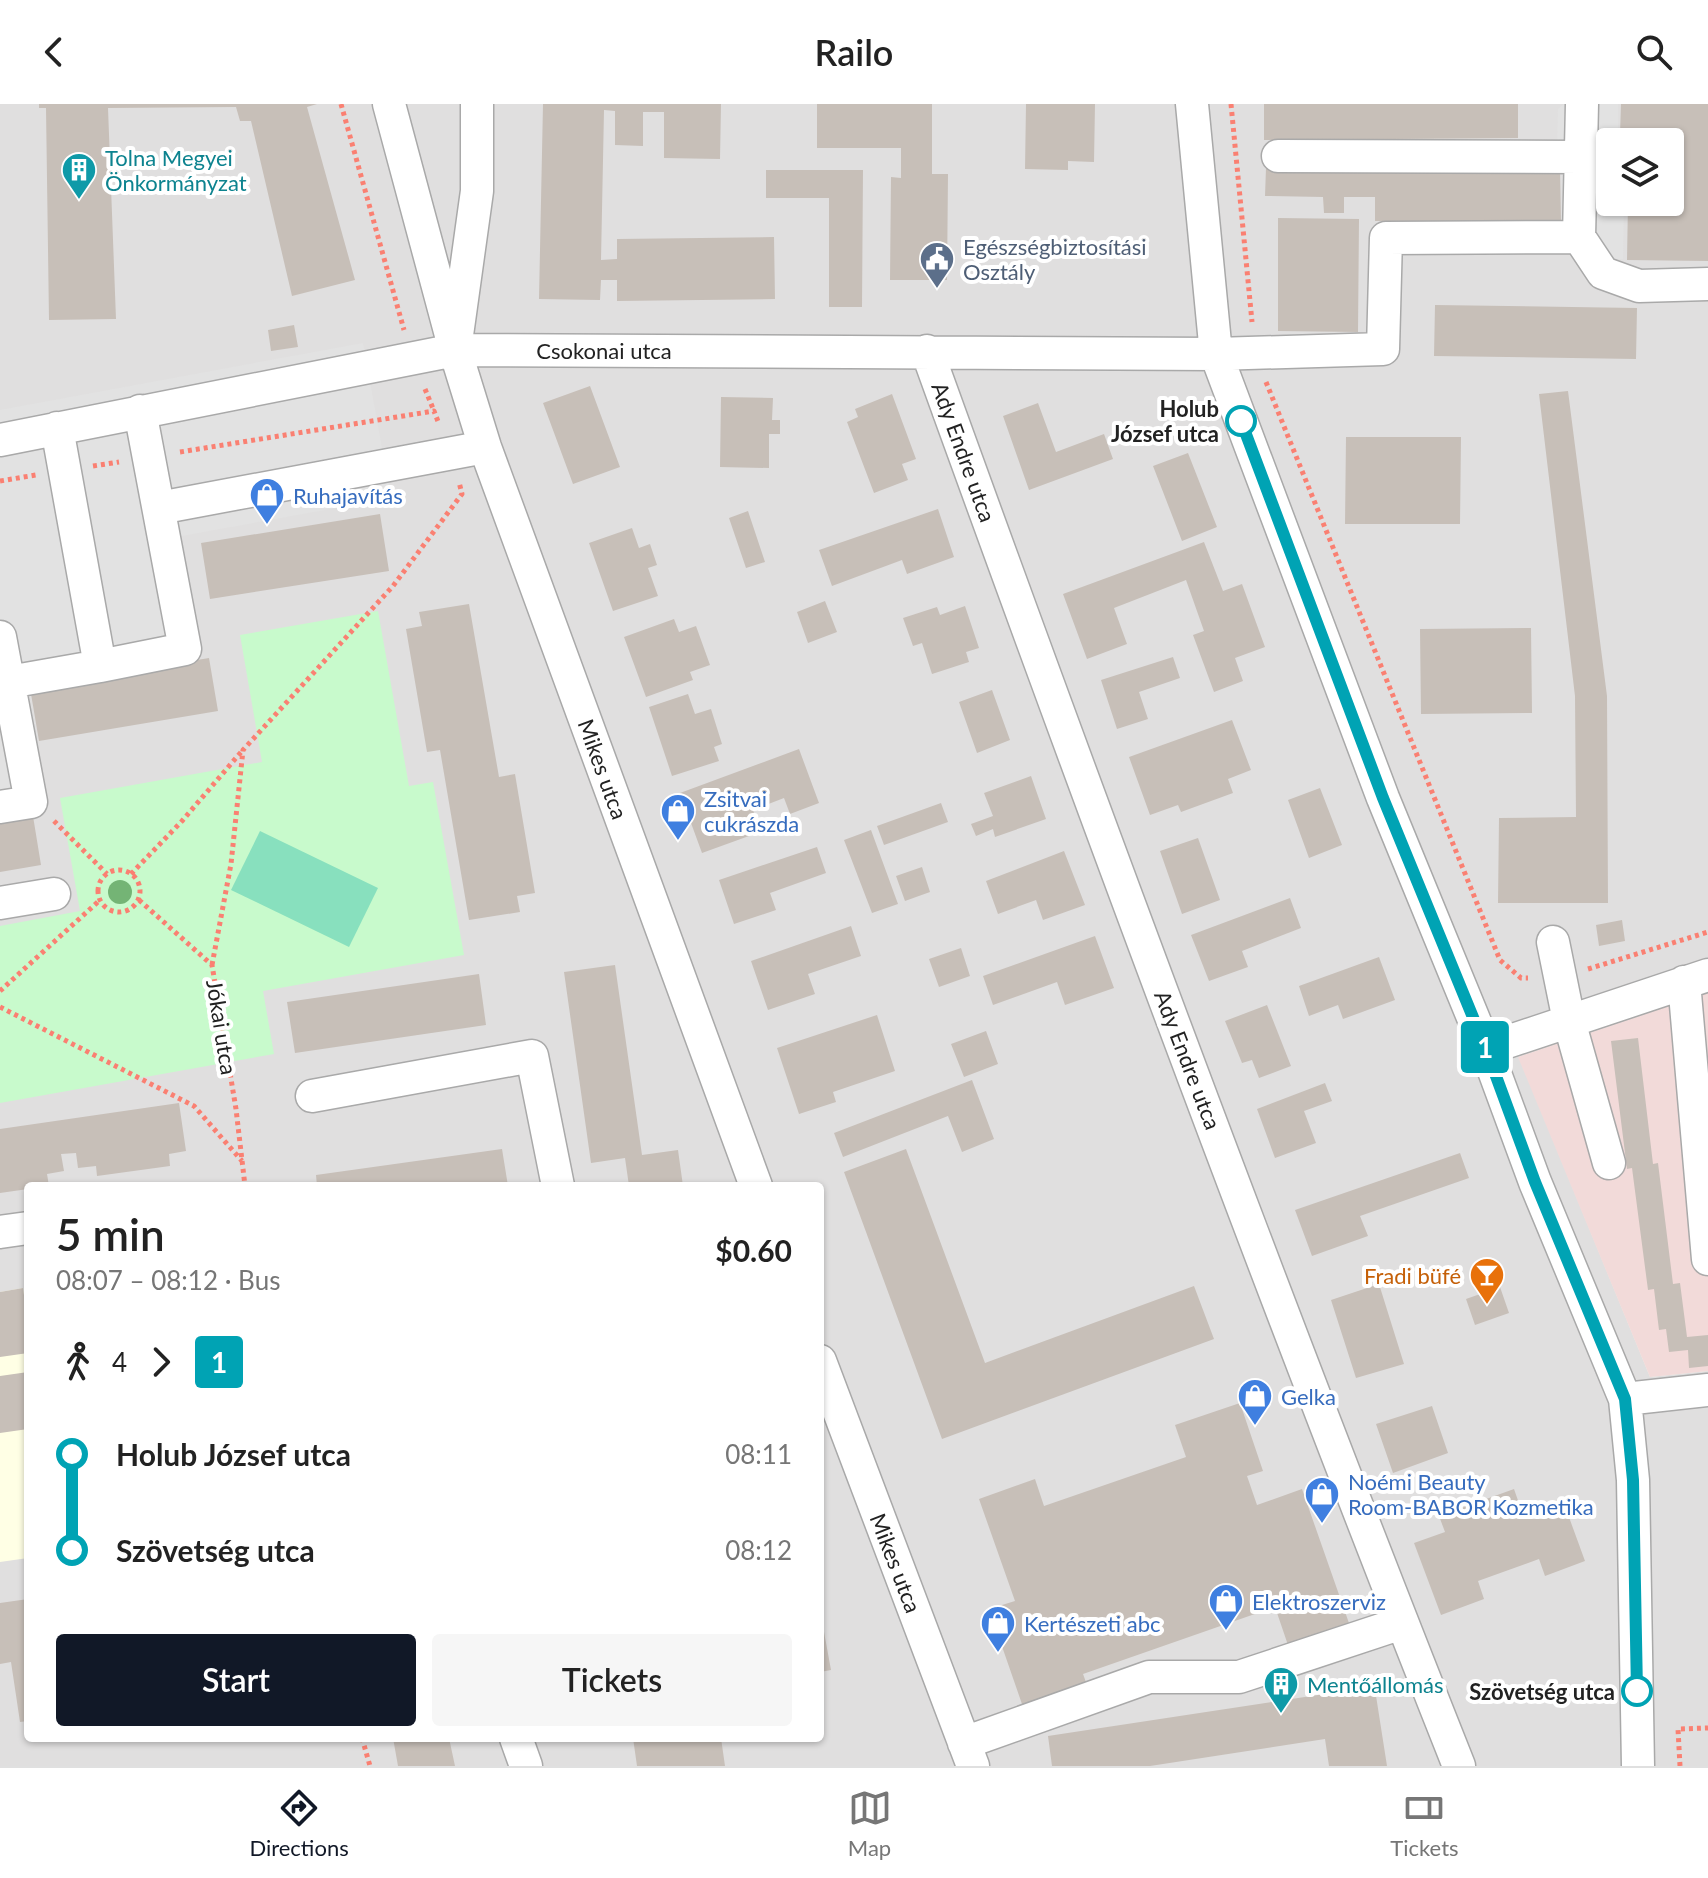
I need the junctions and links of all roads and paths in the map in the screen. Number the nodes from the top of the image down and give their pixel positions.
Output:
1 (341, 104) edge
2 (389, 104) edge
3 (477, 104) edge
4 (1192, 104) edge
5 (1231, 104) edge
6 (1582, 104) edge
7 (1278, 156) dead end
8 (1581, 157) junction
9 (1579, 237) junction
10 (1708, 284) edge
11 (455, 350) junction
12 (927, 351) junction
13 (1255, 353) junction
14 (1216, 354) junction
15 (412, 358) junction
16 (140, 411) junction
17 (434, 411) junction
18 (57, 428) junction
19 (0, 440) edge
20 (485, 447) junction
21 (450, 454) junction
22 (149, 457) junction
23 (65, 471) junction
24 (0, 481) edge
25 (159, 508) junction
26 (0, 637) edge
27 (100, 666) junction
28 (9, 682) junction
29 (243, 750) junction
30 (15, 801) edge
31 (107, 874) junction
32 (131, 874) junction
33 (54, 894) dead end
34 (100, 900) junction
35 (139, 900) junction
36 (0, 903) edge
37 (1708, 932) edge
38 (1553, 942) dead end
39 (212, 965) junction
40 (1559, 978) junction
41 (1696, 978) edge
42 (0, 991) edge
43 (0, 1007) edge
44 (1569, 1021) junction
45 (1486, 1049) junction
46 (312, 1096) dead end
47 (242, 1162) junction
48 (1609, 1163) dead end
49 (244, 1182) edge
50 (557, 1182) edge
51 (755, 1182) edge
52 (24, 1229) edge
53 (0, 1232) edge
54 (1708, 1259) edge
55 (824, 1375) edge
56 (1708, 1390) edge
57 (1625, 1399) junction
58 (1402, 1623) junction
59 (1708, 1728) edge
60 (363, 1742) edge
61 (517, 1742) edge
62 (968, 1754) edge
63 (370, 1766) edge
64 (526, 1766) edge
65 (1459, 1766) edge
66 (1638, 1766) edge
67 (1680, 1766) edge

1 - 15 path
2 - 11 street, Mikes utca
3 - 11 street, Mikes utca
4 - 14 street
5 - 13 path
6 - 8 street
7 - 8 street
8 - 9 street
9 - 10 street
9 - 13 street, Csokonai utca
11 - 12 street, Csokonai utca
11 - 15 street, Csokonai utca
11 - 20 street, Mikes utca
12 - 14 street, Csokonai utca
12 - 58 street, Ady Endre utca
13 - 14 street, Csokonai utca
13 - 40 path
14 - 45 street
15 - 16 street, Csokonai utca
15 - 17 path
16 - 18 street, Csokonai utca
16 - 22 street
17 - 21 path
17 - 22 path
18 - 19 street, Csokonai utca
18 - 23 street
20 - 21 street
20 - 51 street, Mikes utca
21 - 25 street
21 - 29 path
22 - 23 path
22 - 25 street
23 - 24 path
23 - 27 street
25 - 27 street
26 - 28 street
27 - 28 street
28 - 30 street
29 - 32 path
29 - 39 path
30 - 31 path
31 - 32 path
31 - 34 path
32 - 35 path
33 - 36 street
34 - 35 path
34 - 42 path
35 - 39 path, Jókai utca
37 - 40 path
38 - 40 street
39 - 47 path, Jókai utca
40 - 44 street
41 - 44 street
41 - 54 street
43 - 47 path
44 - 45 street
44 - 48 street
45 - 57 street
46 - 50 street
47 - 49 path, Jókai utca
52 - 53 street
55 - 62 street, Mikes utca
56 - 57 street
57 - 66 street
58 - 62 street
58 - 65 street, Ady Endre utca
59 - 67 path
60 - 63 path
61 - 64 street

